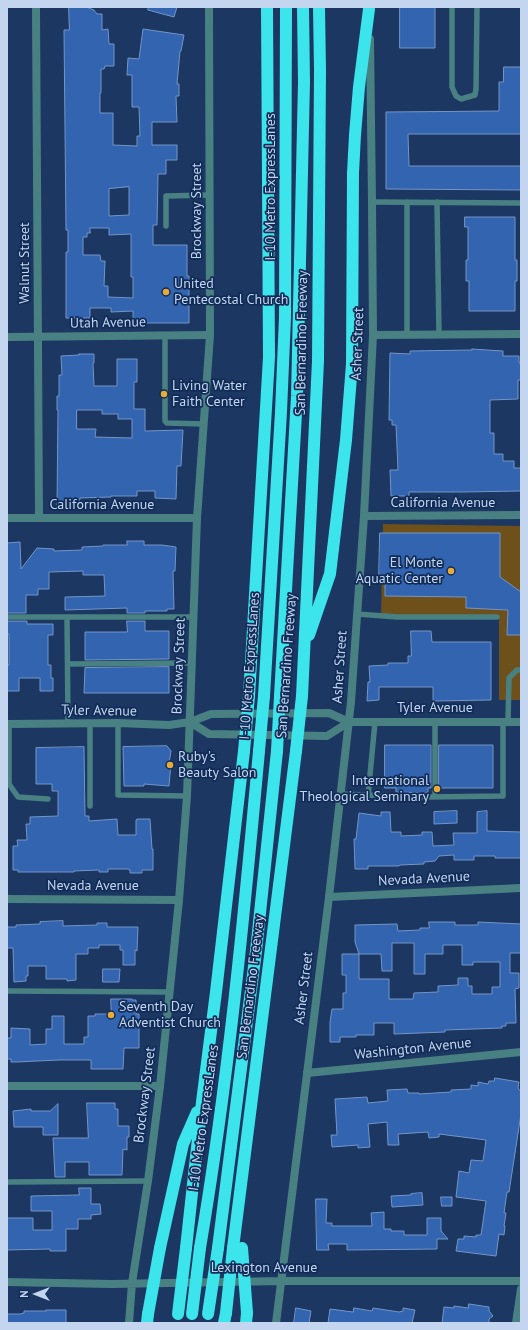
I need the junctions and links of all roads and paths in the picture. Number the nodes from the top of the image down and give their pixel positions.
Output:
1 (36, 7) edge
2 (209, 7) edge
3 (264, 7) edge
4 (267, 7) edge
5 (286, 7) edge
6 (303, 7) edge
7 (319, 7) edge
8 (452, 7) edge
9 (477, 7) edge
10 (369, 9) joint
11 (268, 22) junction
12 (209, 195) junction
13 (372, 202) junction
14 (407, 202) junction
15 (437, 202) junction
16 (521, 203) edge
17 (166, 226) dead end
18 (210, 334) junction
19 (521, 334) edge
20 (165, 335) junction
21 (372, 335) junction
22 (407, 335) junction
23 (439, 335) junction
24 (7, 337) edge
25 (39, 337) junction
26 (204, 424) junction
27 (521, 515) edge
28 (364, 516) junction
29 (7, 518) edge
30 (39, 518) junction
31 (197, 518) junction
32 (357, 614) junction
33 (194, 616) junction
34 (497, 616) dead end
35 (7, 617) edge
36 (67, 617) junction
37 (305, 649) junction
38 (192, 663) junction
39 (68, 664) junction
40 (521, 670) edge
41 (435, 721) junction
42 (505, 721) junction
43 (190, 722) junction
44 (349, 722) junction
45 (375, 722) junction
46 (521, 722) edge
47 (68, 723) junction
48 (90, 723) junction
49 (118, 723) junction
50 (8, 724) edge
51 (340, 794) junction
52 (187, 796) junction
53 (368, 796) junction
54 (435, 797) junction
55 (48, 799) dead end
56 (90, 806) dead end
57 (521, 888) edge
58 (328, 897) junction
59 (7, 899) edge
60 (179, 900) junction
61 (7, 991) edge
62 (170, 992) junction
63 (521, 1052) edge
64 (307, 1073) junction
65 (7, 1086) edge
66 (160, 1086) junction
67 (202, 1102) junction
68 (148, 1181) junction
69 (7, 1182) edge
70 (237, 1244) junction
71 (282, 1281) junction
72 (521, 1281) edge
73 (7, 1282) edge
74 (132, 1283) junction
75 (521, 1289) edge
76 (178, 1318) edge
77 (191, 1318) edge
78 (207, 1318) edge
79 (225, 1318) edge
80 (247, 1318) edge
81 (147, 1319) edge
82 (518, 1322) edge
83 (129, 1323) edge
84 (276, 1323) edge

1 - 25 street, Walnut Street
2 - 12 street, Brockway Street
3 - 11 highway
4 - 11 highway
5 - 77 highway, I-10 Metro ExpressLanes, bridge
6 - 78 highway, I-10 Metro ExpressLanes, bridge
7 - 37 highway, San Bernardino Freeway
8 - 9 lane
10 - 13 street, Asher Street
10 - 37 highway
11 - 67 highway, bridge
12 - 17 lane
12 - 18 street, Brockway Street
13 - 14 lane
13 - 21 street, Asher Street
14 - 15 lane
14 - 22 lane
15 - 16 lane
15 - 23 lane
18 - 20 street, Utah Avenue
18 - 26 street, Brockway Street
19 - 23 street
20 - 25 street, Utah Avenue
20 - 26 lane
21 - 22 street
21 - 28 street, Asher Street
22 - 23 street
24 - 25 street, Utah Avenue
25 - 30 street, Walnut Street
26 - 31 street, Brockway Street
27 - 28 street, California Avenue
28 - 32 street, Asher Street
29 - 30 street, California Avenue
30 - 31 street, California Avenue
31 - 33 street, Brockway Street
32 - 34 lane
32 - 44 street, Asher Street
33 - 36 lane
33 - 38 street, Brockway Street
35 - 36 lane
36 - 39 lane
37 - 70 highway, San Bernardino Freeway, bridge
38 - 39 lane
38 - 43 street, Brockway Street
39 - 47 lane
40 - 42 lane
41 - 42 street, Tyler Avenue
41 - 45 street, Tyler Avenue
41 - 54 lane
42 - 46 street, Tyler Avenue
42 - 54 lane
43 - 44 street, Tyler Avenue
43 - 44 street
43 - 49 street, Tyler Avenue
43 - 52 street, Brockway Street
44 - 45 street, Tyler Avenue
44 - 51 street, Asher Street
45 - 53 lane
47 - 48 street, Tyler Avenue
47 - 50 street, Tyler Avenue
48 - 49 street, Tyler Avenue
48 - 56 lane
49 - 52 lane
50 - 55 lane
51 - 53 lane
51 - 58 street, Asher Street
52 - 60 street, Brockway Street
53 - 54 lane
57 - 58 street, Nevada Avenue
58 - 64 street, Asher Street
59 - 60 street, Nevada Avenue
60 - 62 street, Brockway Street
61 - 62 lane
62 - 66 street, Brockway Street
63 - 64 street, Washington Avenue
64 - 71 street, Asher Street
65 - 66 street
66 - 68 street, Brockway Street
67 - 76 highway, bridge
67 - 81 highway, bridge
68 - 69 lane
68 - 74 street, Brockway Street
70 - 79 highway, San Bernardino Freeway, bridge
70 - 80 highway, bridge
71 - 72 street, Lexington Avenue
71 - 74 street, Lexington Avenue
71 - 84 street, Asher Street
73 - 74 street, Lexington Avenue
74 - 83 street, Brockway Street
75 - 82 street

